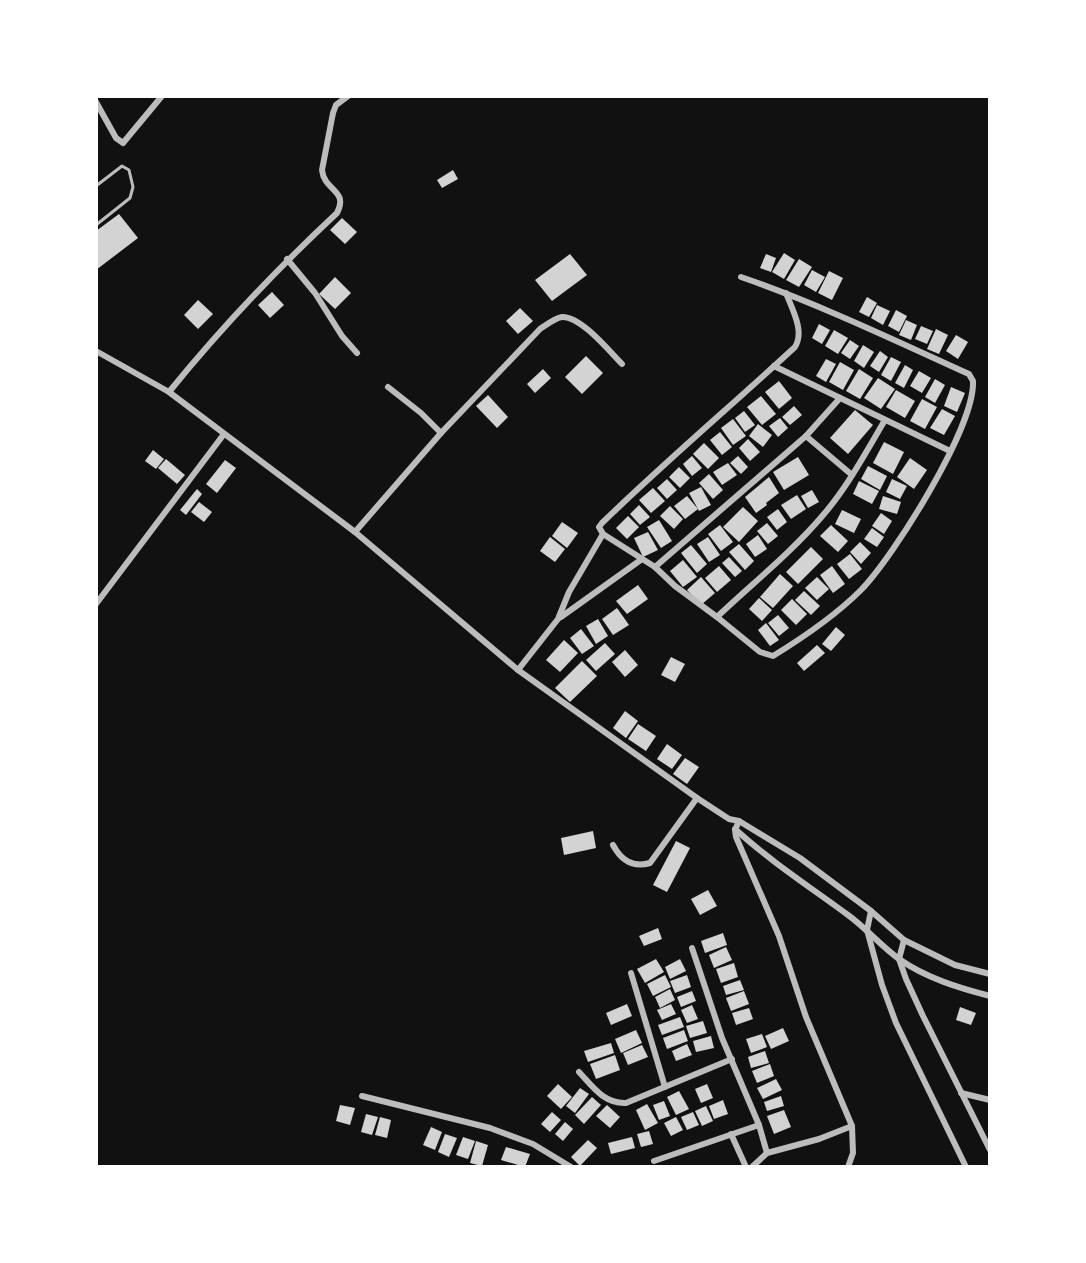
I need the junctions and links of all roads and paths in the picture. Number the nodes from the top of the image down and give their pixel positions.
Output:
1 (162, 96) edge
2 (348, 96) edge
3 (96, 102) edge
4 (96, 186) edge
5 (96, 225) edge
6 (287, 259) junction
7 (741, 277) dead end
8 (786, 293) junction
9 (96, 351) edge
10 (357, 353) dead end
11 (622, 364) dead end
12 (774, 366) junction
13 (388, 387) dead end
14 (169, 392) junction
15 (840, 398) junction
16 (885, 420) junction
17 (441, 433) junction
18 (224, 434) junction
19 (806, 436) junction
20 (950, 451) junction
21 (852, 475) junction
22 (355, 532) junction
23 (603, 534) junction
24 (642, 559) junction
25 (655, 567) junction
26 (96, 604) edge
27 (717, 617) junction
28 (558, 619) junction
29 (518, 670) junction
30 (697, 798) junction
31 (729, 819) junction
32 (739, 821) junction
33 (735, 830) junction
34 (613, 845) dead end
35 (871, 911) junction
36 (867, 930) junction
37 (904, 940) junction
38 (692, 948) dead end
39 (899, 959) junction
40 (631, 973) dead end
41 (990, 974) edge
42 (990, 996) edge
43 (732, 1059) junction
44 (579, 1072) dead end
45 (665, 1087) junction
46 (961, 1093) junction
47 (362, 1096) dead end
48 (990, 1100) edge
49 (759, 1125) junction
50 (852, 1126) junction
51 (731, 1134) junction
52 (990, 1150) edge
53 (767, 1153) junction
54 (654, 1161) dead end
55 (570, 1167) edge
56 (746, 1167) edge
57 (752, 1167) edge
58 (848, 1167) edge
59 (966, 1167) edge

1 - 3 street
2 - 6 street
4 - 5 lane
6 - 10 street
6 - 14 street
7 - 8 street
8 - 12 street
8 - 20 street
9 - 14 street
11 - 17 street
12 - 15 street
12 - 23 street
13 - 17 street
14 - 18 street
15 - 16 street
15 - 19 street
16 - 20 street
16 - 21 street
17 - 22 street
18 - 22 street
18 - 26 street
19 - 21 street
19 - 25 street
20 - 27 street
21 - 27 street
22 - 29 street
23 - 24 street
23 - 28 street
24 - 25 street
24 - 28 street
25 - 27 street
28 - 29 street
29 - 30 street
30 - 31 street
30 - 34 street
31 - 32 street
31 - 33 street
32 - 33 street
32 - 35 street
33 - 36 street
33 - 50 street
35 - 36 street
35 - 37 street
36 - 39 street
36 - 59 street
37 - 39 street
37 - 41 street
38 - 43 street
39 - 42 street
39 - 46 street
40 - 45 street
43 - 45 street
43 - 49 street
44 - 45 street
46 - 48 street
46 - 52 street
47 - 55 street
49 - 51 street
49 - 53 street
50 - 53 street
50 - 58 street
51 - 54 street
51 - 56 street
53 - 57 street

